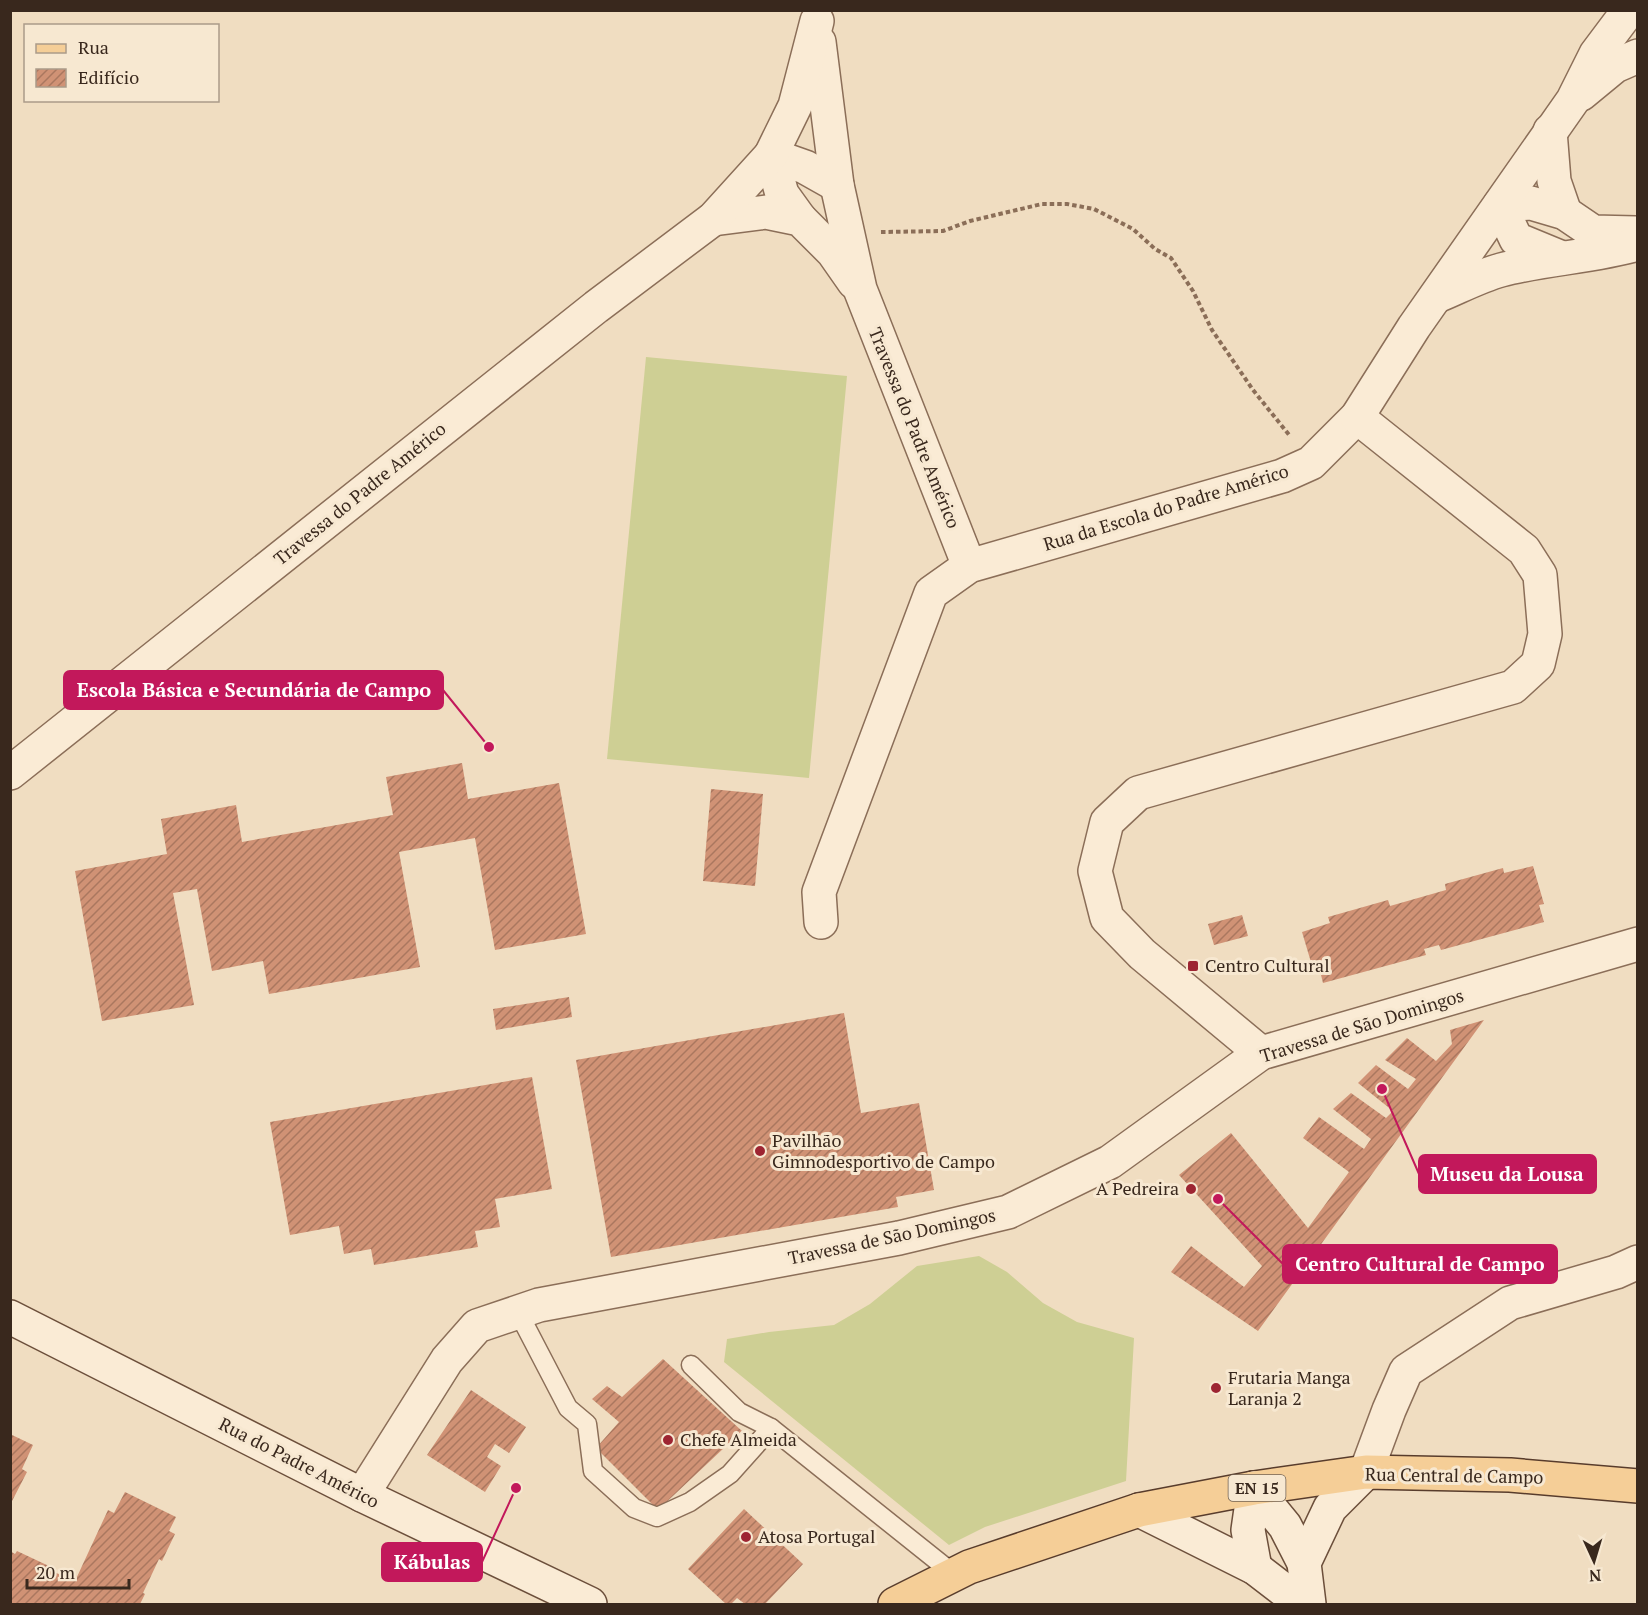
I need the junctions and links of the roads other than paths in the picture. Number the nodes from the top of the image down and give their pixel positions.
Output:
1 (1629, 10) edge
2 (817, 16) edge
3 (1638, 56) edge
4 (1573, 100) junction
5 (1550, 131) junction
6 (771, 155) junction
7 (837, 185) junction
8 (1500, 205) junction
9 (1565, 213) junction
10 (712, 219) junction
11 (800, 219) junction
12 (1638, 233) edge
13 (1638, 244) edge
14 (1562, 258) junction
15 (860, 289) junction
16 (1437, 296) junction
17 (1357, 417) junction
18 (969, 566) junction
19 (10, 773) edge
20 (821, 922) dead end
21 (1638, 944) edge
22 (1261, 1053) junction
23 (1638, 1262) edge
24 (519, 1312) junction
25 (10, 1317) edge
26 (691, 1365) dead end
27 (771, 1428) junction
28 (1366, 1472) junction
29 (1638, 1486) edge
30 (1254, 1488) junction
31 (362, 1495) junction
32 (1139, 1509) junction
33 (1304, 1563) junction
34 (1254, 1568) junction
35 (955, 1575) junction
36 (590, 1605) edge
37 (895, 1605) edge
38 (1302, 1605) edge
39 (1309, 1605) edge

1 - 4 street
2 - 6 street, Travessa do Padre Américo
2 - 7 street, Travessa do Padre Américo
3 - 4 street
4 - 5 street, Rua da Escola do Padre Américo
5 - 8 street, Rua da Escola do Padre Américo
5 - 9 street
6 - 7 street
6 - 10 street, Travessa do Padre Américo
6 - 11 street, Travessa do Padre Américo
7 - 15 street, Travessa do Padre Américo
8 - 9 street
8 - 14 street
8 - 16 street, Rua da Escola do Padre Américo
9 - 12 street
10 - 11 street, Travessa do Padre Américo
10 - 19 street, Travessa do Padre Américo
11 - 15 street, Travessa do Padre Américo
13 - 14 street
14 - 16 street
15 - 18 street, Travessa do Padre Américo
16 - 17 street, Rua da Escola do Padre Américo
17 - 18 street, Rua da Escola do Padre Américo
17 - 22 street
18 - 20 street, Rua da Escola do Padre Américo
21 - 22 street, Travessa de São Domingos
22 - 24 street, Travessa de São Domingos
23 - 28 street
24 - 27 lane
24 - 31 street, Travessa de São Domingos
25 - 31 street, Rua do Padre Américo
26 - 27 lane
27 - 35 lane
28 - 29 main road, Rua Central de Campo / EN 15
28 - 30 main road, Rua Central de Campo / EN 15
28 - 33 street
30 - 32 main road, Rua Central de Campo / EN 15
30 - 33 street
30 - 34 street
31 - 36 street, Rua do Padre Américo
32 - 34 street
32 - 35 main road, Rua Central de Campo / EN 15
33 - 39 street
34 - 38 street
35 - 37 main road, Rua Central de Campo / EN 15

